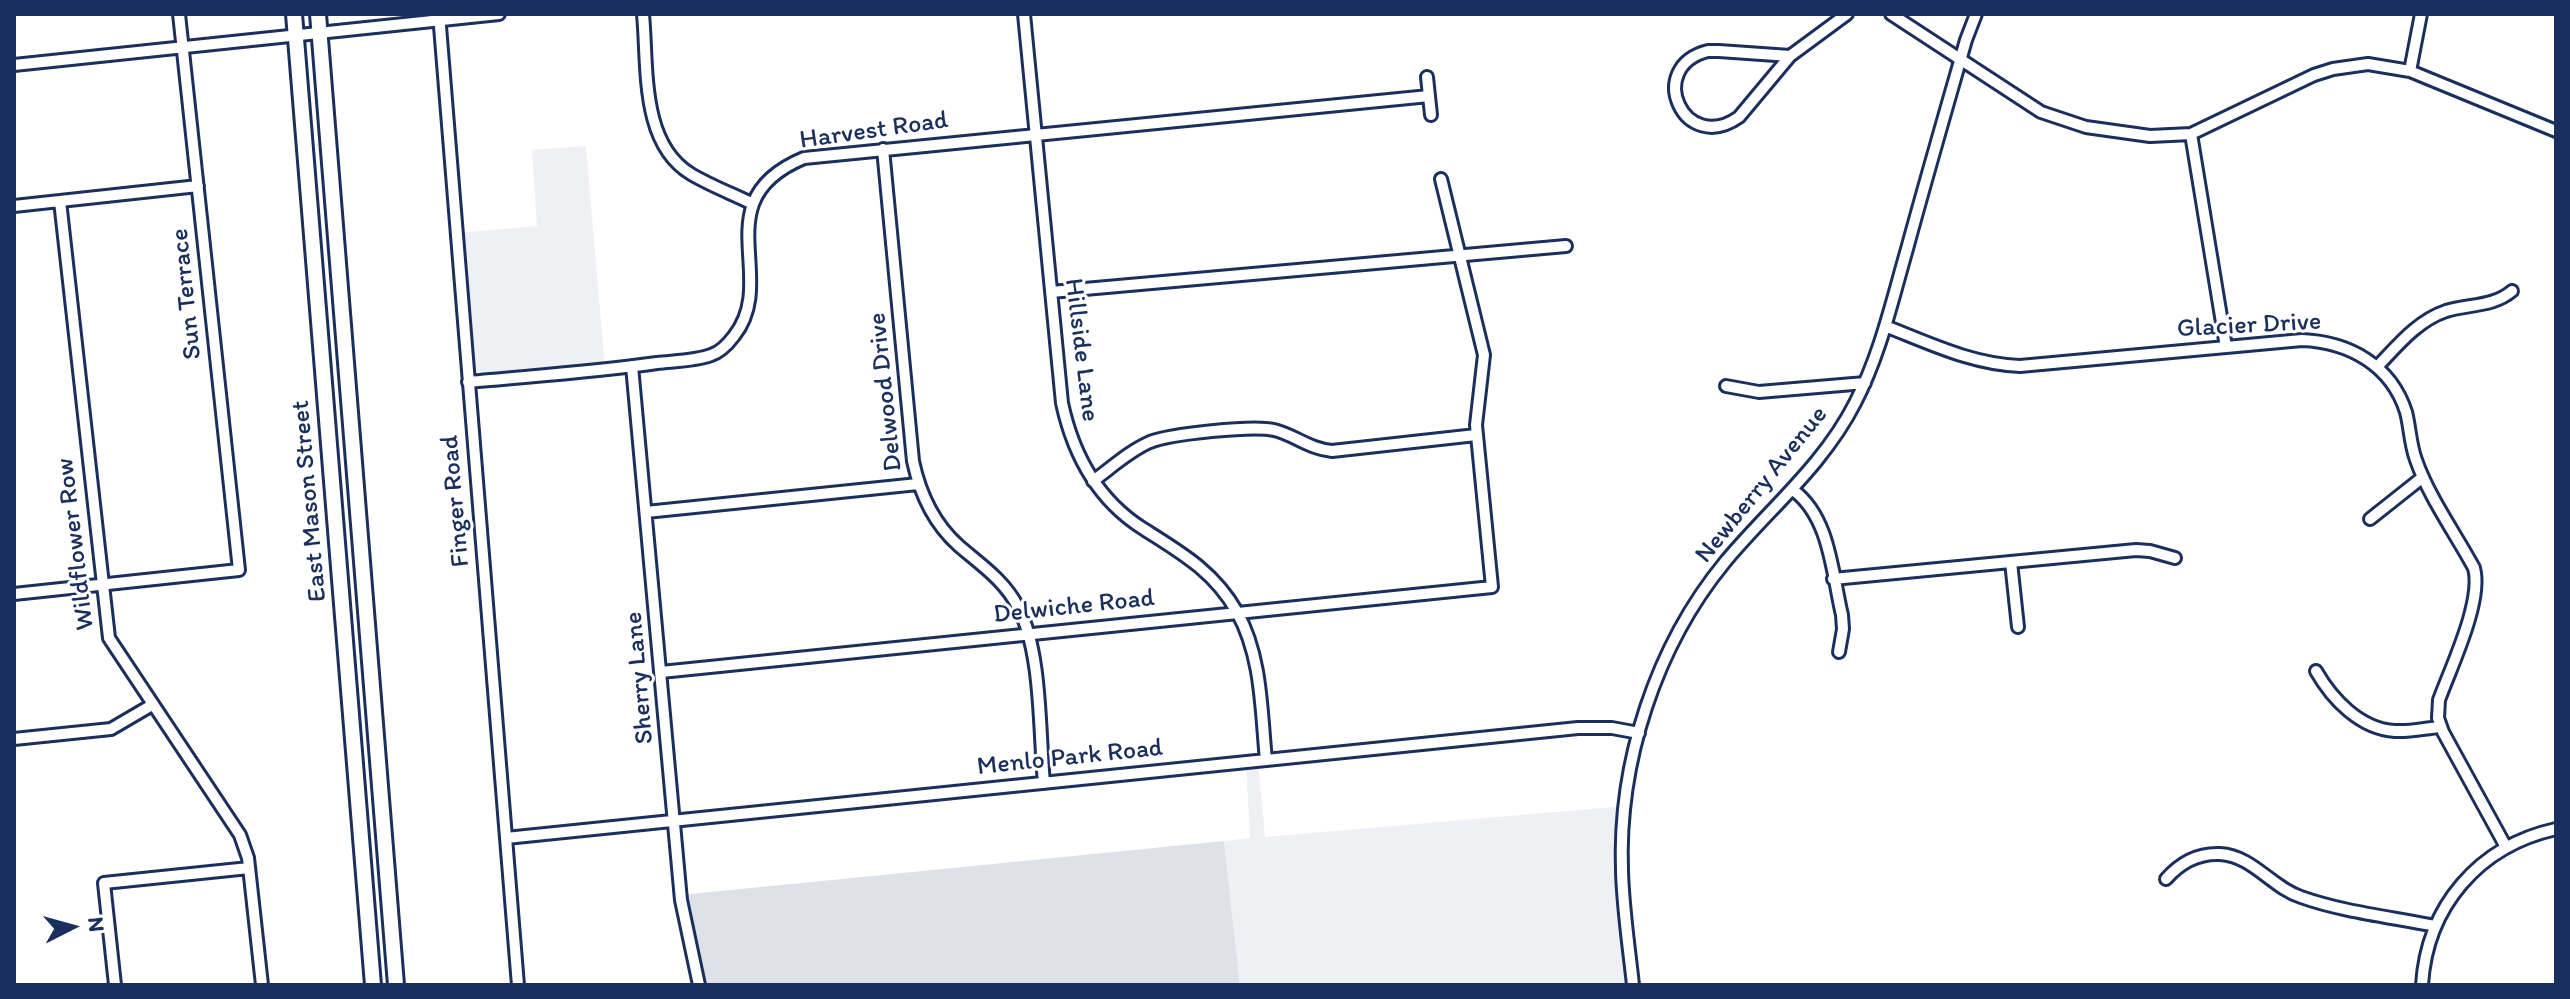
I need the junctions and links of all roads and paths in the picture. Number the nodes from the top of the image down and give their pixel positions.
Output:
1 (179, 14) edge
2 (294, 14) edge
3 (318, 14) edge
4 (499, 14) edge
5 (643, 14) edge
6 (1024, 14) edge
7 (1847, 14) edge
8 (1891, 14) edge
9 (1976, 14) edge
10 (2421, 14) edge
11 (439, 17) edge
12 (320, 32) junction
13 (296, 35) junction
14 (183, 47) junction
15 (1790, 56) junction
16 (1960, 60) junction
17 (14, 65) edge
18 (2410, 71) junction
19 (1427, 77) dead end
20 (1429, 96) junction
21 (1431, 115) dead end
22 (2556, 131) edge
23 (2191, 134) junction
24 (1036, 135) junction
25 (883, 149) junction
26 (1441, 179) dead end
27 (198, 186) junction
28 (60, 201) junction
29 (753, 204) junction
30 (14, 206) edge
31 (1566, 246) dead end
32 (1460, 255) junction
33 (2512, 291) dead end
34 (1051, 292) junction
35 (1885, 326) junction
36 (2226, 347) junction
37 (632, 366) junction
38 (2377, 367) junction
39 (468, 382) junction
40 (1865, 383) junction
41 (1726, 386) dead end
42 (1476, 435) junction
43 (2423, 477) junction
44 (1093, 481) junction
45 (918, 484) junction
46 (1793, 490) junction
47 (646, 512) junction
48 (2370, 519) dead end
49 (2175, 558) dead end
50 (2011, 562) junction
51 (1833, 579) junction
52 (101, 585) junction
53 (14, 594) edge
54 (1238, 613) junction
55 (2018, 627) dead end
56 (1029, 634) junction
57 (1839, 652) dead end
58 (2316, 671) dead end
59 (661, 672) junction
60 (152, 705) junction
61 (2440, 727) junction
62 (1639, 733) junction
63 (14, 739) edge
64 (1266, 760) junction
65 (1044, 783) junction
66 (675, 821) junction
67 (2556, 829) edge
68 (506, 838) junction
69 (2506, 847) junction
70 (249, 868) junction
71 (2166, 879) dead end
72 (2435, 926) junction
73 (115, 985) edge
74 (262, 985) edge
75 (373, 985) edge
76 (396, 985) edge
77 (518, 985) edge
78 (699, 985) edge
79 (1633, 985) edge
80 (2422, 985) edge

1 - 14 street, Sun Terrace
2 - 13 main road, East Mason Street
3 - 12 main road, East Mason Street
4 - 11 street
5 - 29 street
6 - 24 street, Hillside Lane
7 - 15 street
8 - 16 street
9 - 16 street, Newberry Avenue
10 - 18 street
11 - 12 street
11 - 39 street, Finger Road
12 - 13 street
12 - 76 main road, East Mason Street
13 - 14 street
13 - 75 main road, East Mason Street
14 - 17 street
14 - 27 street, Sun Terrace
15 - 15 street
16 - 23 street
16 - 35 street, Newberry Avenue
18 - 22 street
18 - 23 street
19 - 20 street
20 - 21 street
20 - 24 street, Harvest Road
23 - 36 street
24 - 25 street, Harvest Road
24 - 34 street, Hillside Lane
25 - 29 street, Harvest Road
25 - 45 street, Delwood Drive
26 - 32 street
27 - 28 street
27 - 52 street, Sun Terrace
28 - 30 street
28 - 52 street, Wildflower Row
29 - 37 street
31 - 32 street
32 - 34 street
32 - 42 street
33 - 38 street
34 - 44 street, Hillside Lane
35 - 36 street, Glacier Drive
35 - 40 street, Newberry Avenue
36 - 38 street, Glacier Drive
37 - 39 street
37 - 47 street, Sherry Lane
38 - 43 street, Glacier Drive
39 - 68 street, Finger Road
40 - 41 street
40 - 46 street, Newberry Avenue
42 - 44 street
42 - 54 street, Delwiche Road
43 - 48 street
43 - 61 street, Glacier Drive
44 - 54 street, Hillside Lane
45 - 47 street
45 - 56 street, Delwood Drive
46 - 51 street
46 - 62 street, Newberry Avenue
47 - 59 street, Sherry Lane
49 - 50 street
50 - 51 street
50 - 55 street
51 - 57 street
52 - 53 street
52 - 60 street, Wildflower Row
54 - 56 street, Delwiche Road
54 - 64 street, Hillside Lane
56 - 59 street, Delwiche Road
56 - 65 street, Delwood Drive
58 - 61 street
59 - 66 street, Sherry Lane
60 - 63 street
60 - 70 street, Wildflower Row
61 - 69 street
62 - 64 street, Menlo Park Road
62 - 79 street, Newberry Avenue
64 - 65 street, Menlo Park Road
65 - 66 street, Menlo Park Road
66 - 68 street, Menlo Park Road
66 - 78 street, Sherry Lane
67 - 69 street
68 - 77 street, Finger Road
69 - 72 street
70 - 73 street
70 - 74 street, Wildflower Row
71 - 72 street
72 - 80 street

